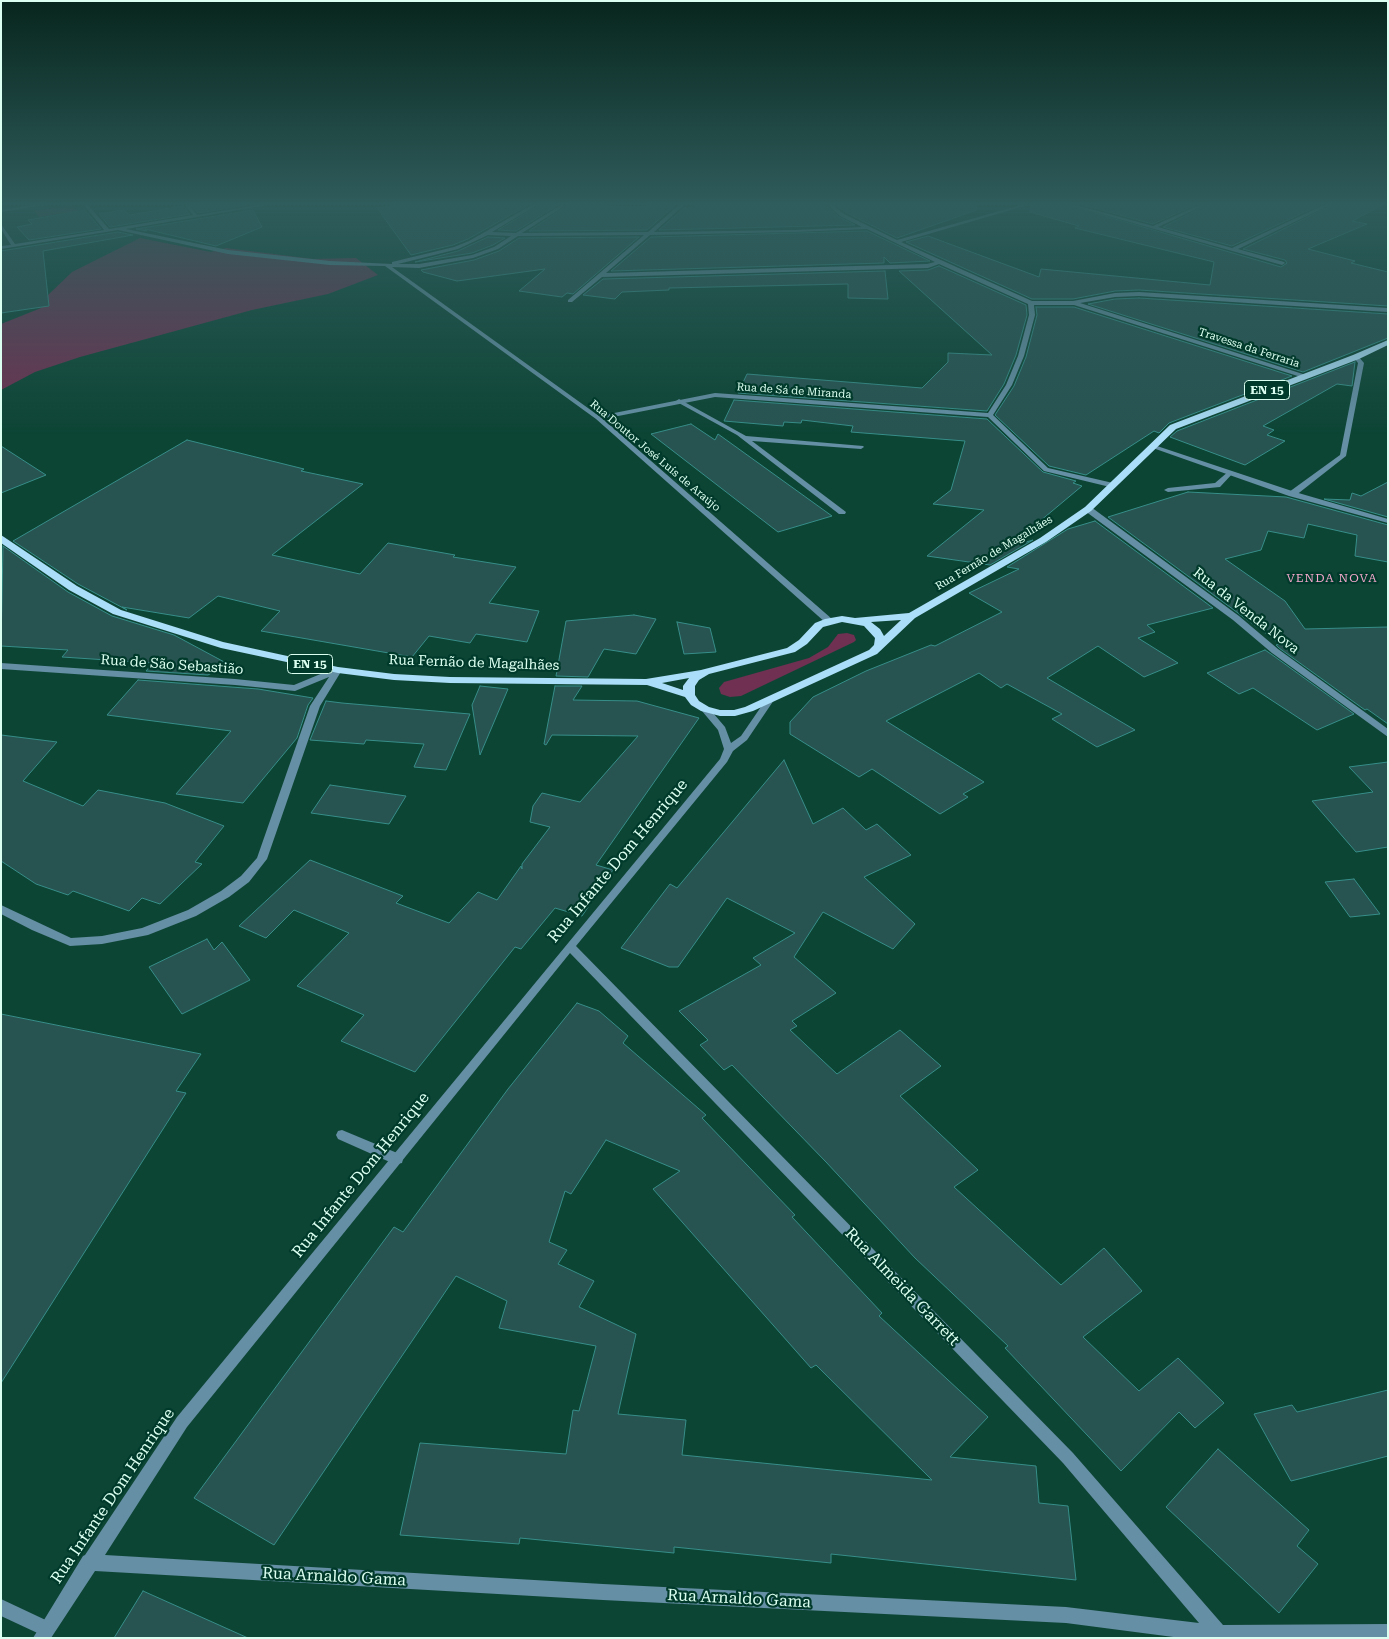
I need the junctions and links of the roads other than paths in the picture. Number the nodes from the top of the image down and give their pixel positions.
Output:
1 (409, 281) edge
2 (593, 281) edge
3 (983, 281) edge
4 (570, 301) dead end
5 (1031, 303) junction
6 (1073, 303) junction
7 (1388, 310) edge
8 (1388, 342) edge
9 (1356, 357) junction
10 (1304, 376) junction
11 (679, 401) junction
12 (990, 415) junction
13 (598, 418) junction
14 (744, 438) junction
15 (861, 446) dead end
16 (1152, 446) junction
17 (1230, 473) junction
18 (1110, 485) junction
19 (1168, 490) dead end
20 (1292, 494) junction
21 (1088, 509) junction
22 (842, 512) dead end
23 (1388, 521) edge
24 (1, 538) edge
25 (911, 616) junction
26 (829, 621) junction
27 (855, 621) junction
28 (879, 646) junction
29 (1, 666) edge
30 (338, 670) junction
31 (705, 672) junction
32 (646, 682) junction
33 (689, 695) junction
34 (770, 700) junction
35 (705, 709) junction
36 (1388, 734) edge
37 (729, 749) junction
38 (1, 909) edge
39 (570, 946) junction
40 (342, 1135) dead end
41 (396, 1158) junction
42 (89, 1562) junction
43 (1, 1606) edge
44 (1388, 1632) edge
45 (43, 1633) edge
46 (1221, 1636) edge

1 - 13 street, Rua Doutor José Luís de Araújo
2 - 4 street
3 - 5 street
5 - 6 street
5 - 12 street
6 - 7 street
6 - 10 street, Travessa da Ferraria
8 - 9 main road, EN 15
9 - 10 main road, EN 15
9 - 20 street
10 - 16 main road, EN 15
11 - 12 street, Rua de Sá de Miranda
11 - 13 street, Rua de Sá de Miranda
11 - 14 street
12 - 18 street
13 - 26 street, Rua Doutor José Luís de Araújo
14 - 15 street
14 - 22 street
16 - 17 street
16 - 18 main road, EN 15
17 - 19 street
17 - 20 street
18 - 21 main road, EN 15
20 - 23 street
21 - 25 main road, Rua Fernão de Magalhães / EN 15
21 - 36 street, Rua da Venda Nova
24 - 30 main road, Rua Fernão de Magalhães / EN 15
25 - 27 main road, Rua Fernão de Magalhães
25 - 28 main road, Rua Fernão de Magalhães
26 - 27 main road, Rua Fernão de Magalhães
26 - 31 main road, Rua Fernão de Magalhães
27 - 28 main road
28 - 34 main road, Rua Fernão de Magalhães
29 - 30 street, Rua de São Sebastião
30 - 32 main road, Rua Fernão de Magalhães / EN 15
30 - 38 street
31 - 32 main road, Rua Fernão de Magalhães
31 - 33 main road
32 - 33 main road, Rua Fernão de Magalhães
33 - 35 main road
34 - 35 main road, Rua Fernão de Magalhães
34 - 37 street, Rua Infante Dom Henrique
35 - 37 street
37 - 39 street, Rua Infante Dom Henrique
39 - 41 street, Rua Infante Dom Henrique
39 - 46 street, Rua Almeida Garrett
40 - 41 street
41 - 42 street, Rua Infante Dom Henrique
42 - 45 street, Rua Infante Dom Henrique
42 - 46 street, Rua Arnaldo Gama
43 - 45 street
44 - 46 street, Rua Arnaldo Gama

